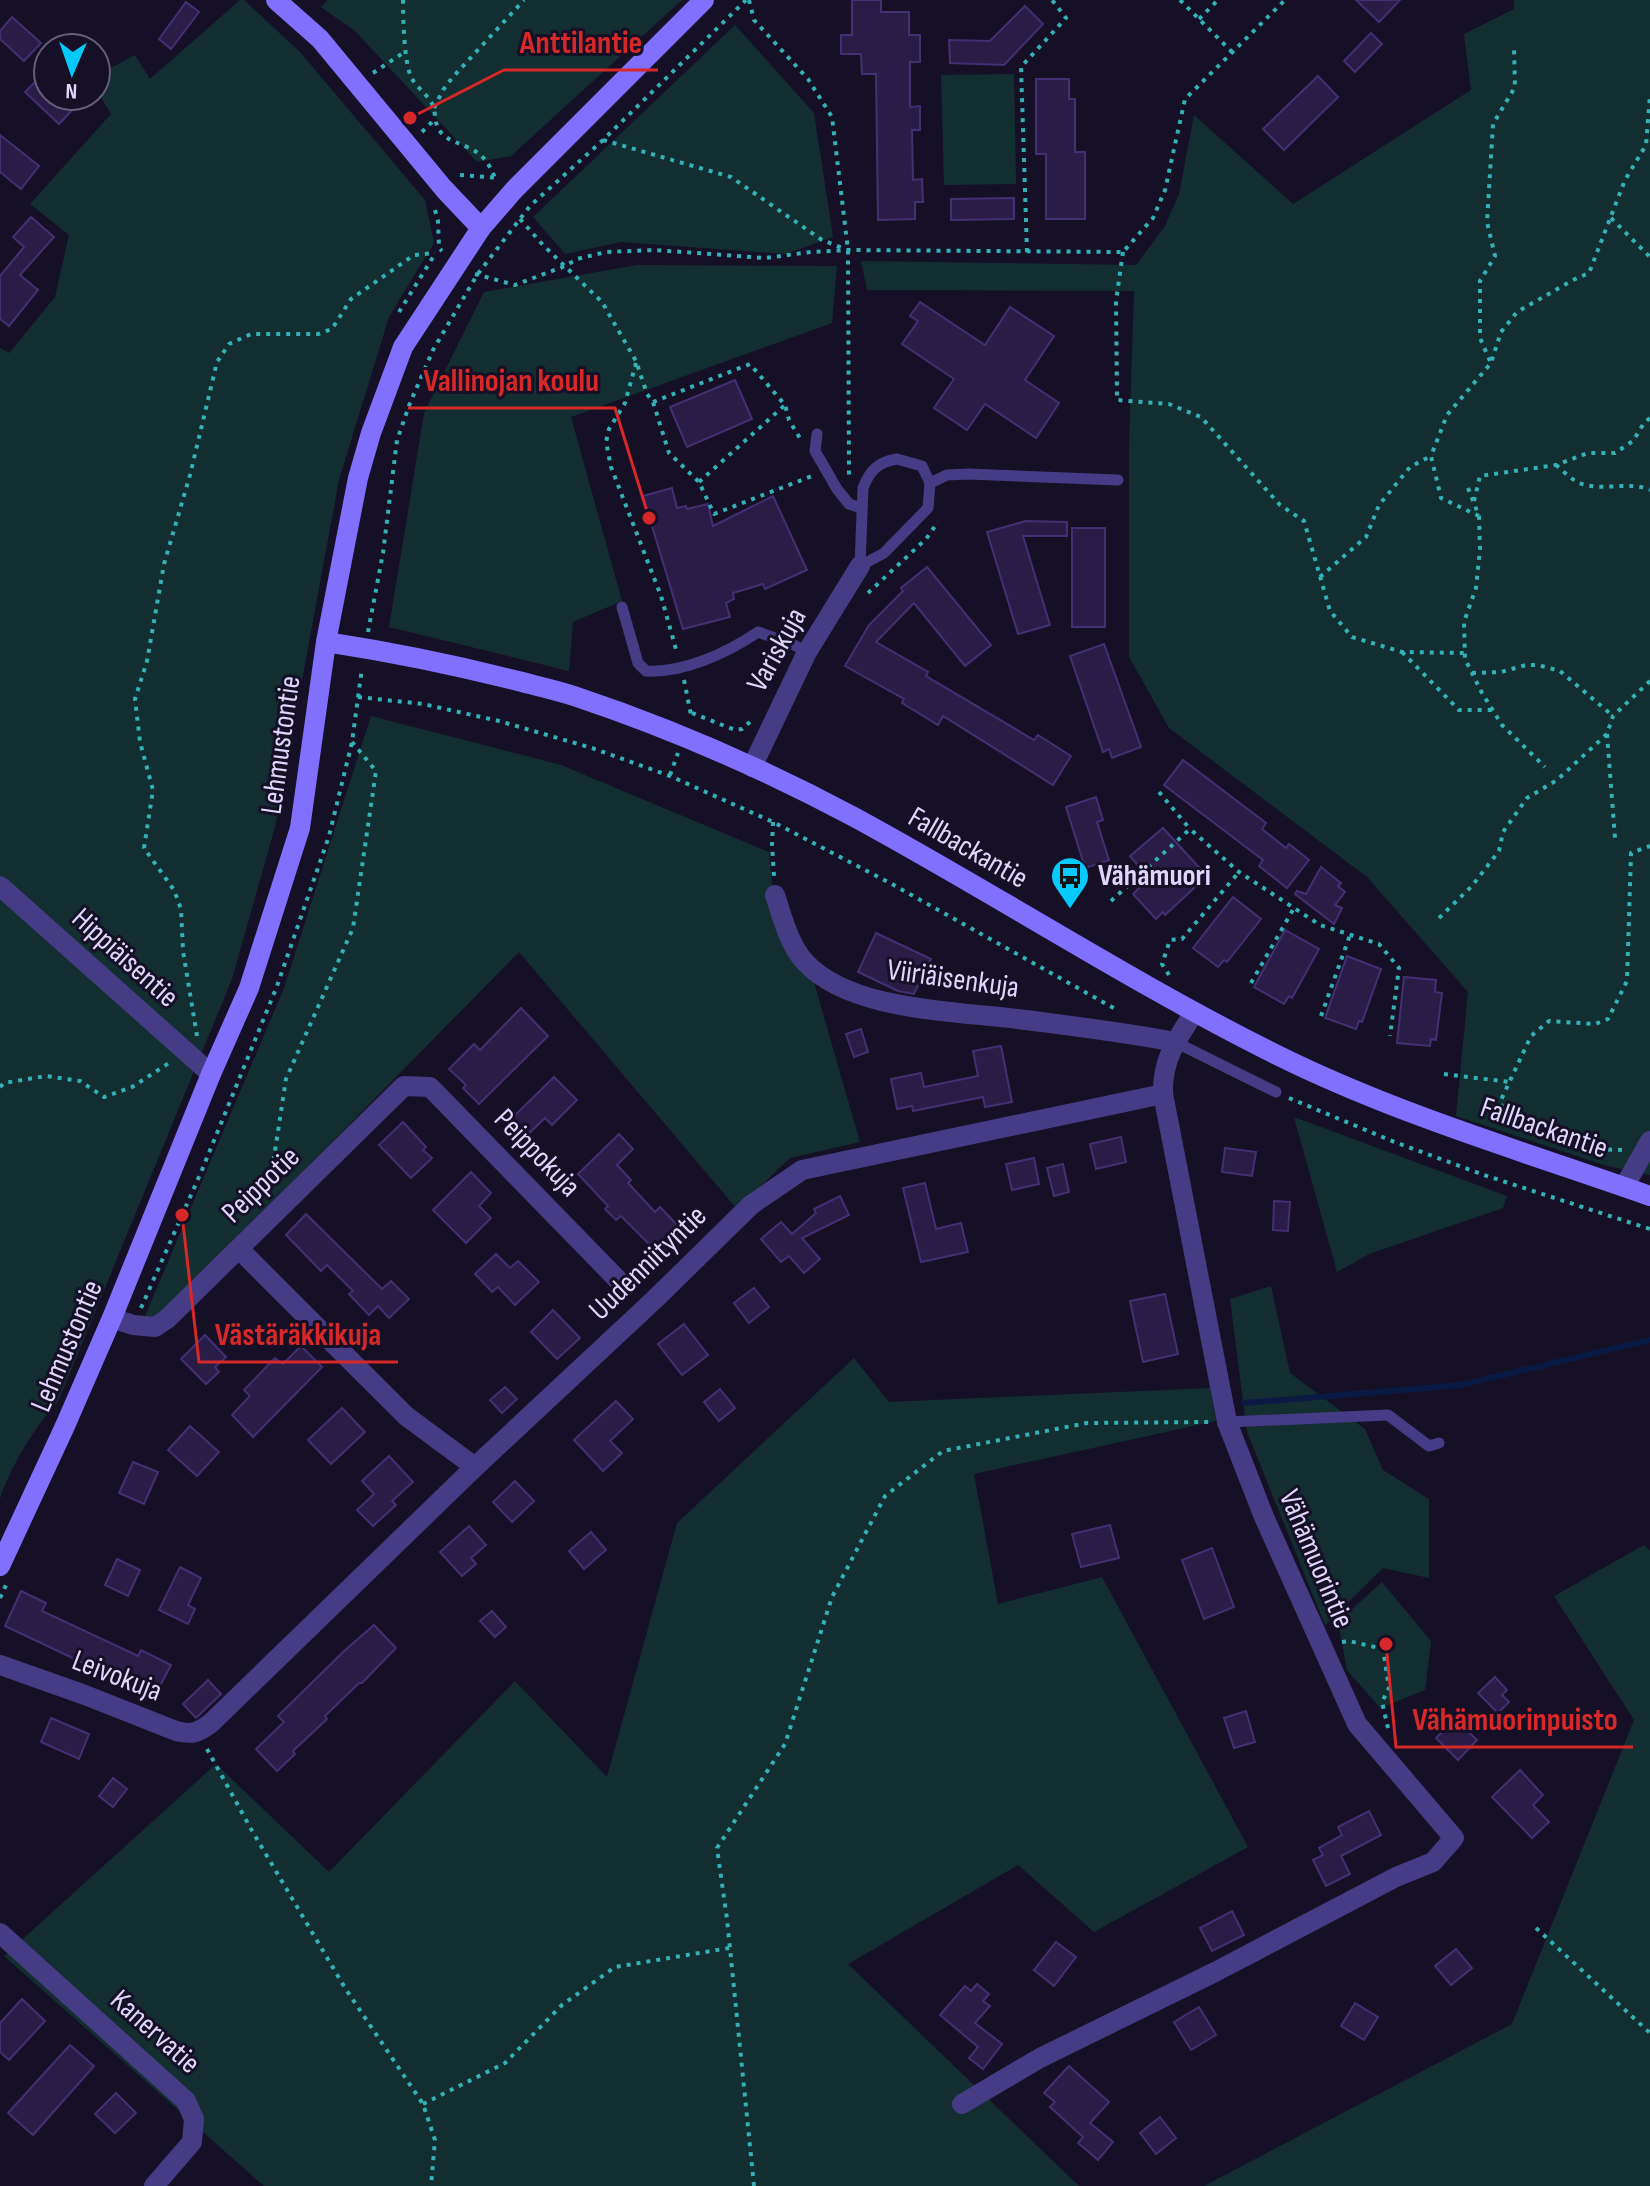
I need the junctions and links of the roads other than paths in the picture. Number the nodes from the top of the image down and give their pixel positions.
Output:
1 (276, 0) edge
2 (704, 0) edge
3 (481, 228) junction
4 (817, 434) dead end
5 (1118, 480) dead end
6 (930, 483) junction
7 (861, 508) junction
8 (860, 566) junction
9 (622, 607) dead end
10 (326, 642) junction
11 (807, 652) junction
12 (752, 767) junction
13 (0, 886) edge
14 (775, 895) road end
15 (1194, 1013) junction
16 (1175, 1042) junction
17 (211, 1074) junction
18 (404, 1086) joint
19 (1276, 1092) road end
20 (1163, 1094) junction
21 (1647, 1146) edge
22 (1624, 1187) junction
23 (1650, 1196) edge
24 (239, 1249) junction
25 (618, 1280) dead end
26 (112, 1318) junction
27 (1227, 1422) junction
28 (1439, 1443) dead end
29 (475, 1467) junction
30 (0, 1566) edge
31 (0, 1665) edge
32 (205, 1728) joint
33 (4, 1936) edge
34 (962, 2104) dead end
35 (154, 2186) edge

1 - 3 main road
2 - 3 main road, Lehmustontie
3 - 10 main road, Lehmustontie
4 - 7 lane
5 - 6 lane
6 - 7 lane
6 - 8 lane
7 - 8 lane
8 - 11 street, Variskuja
9 - 11 lane
10 - 12 main road, Fallbackantie
10 - 17 main road, Lehmustontie
11 - 12 street, Variskuja
12 - 15 main road, Fallbackantie
13 - 17 street, Hippiäisentie
14 - 16 street, Viiriäisenkuja
15 - 16 street
15 - 22 main road, Fallbackantie
16 - 19 lane
16 - 20 street
17 - 26 main road, Lehmustontie
18 - 24 street, Peippotie
18 - 25 street, Peippokuja
20 - 27 street, Vähämuorintie
20 - 29 street, Uudenniityntie
21 - 22 street
22 - 23 main road, Fallbackantie
24 - 26 street, Peippotie
24 - 29 street
26 - 30 main road, Lehmustontie
27 - 28 lane
27 - 34 street, Vähämuorintie
29 - 32 street, Uudenniityntie
31 - 32 street, Leivokuja
33 - 35 street, Kanervatie

